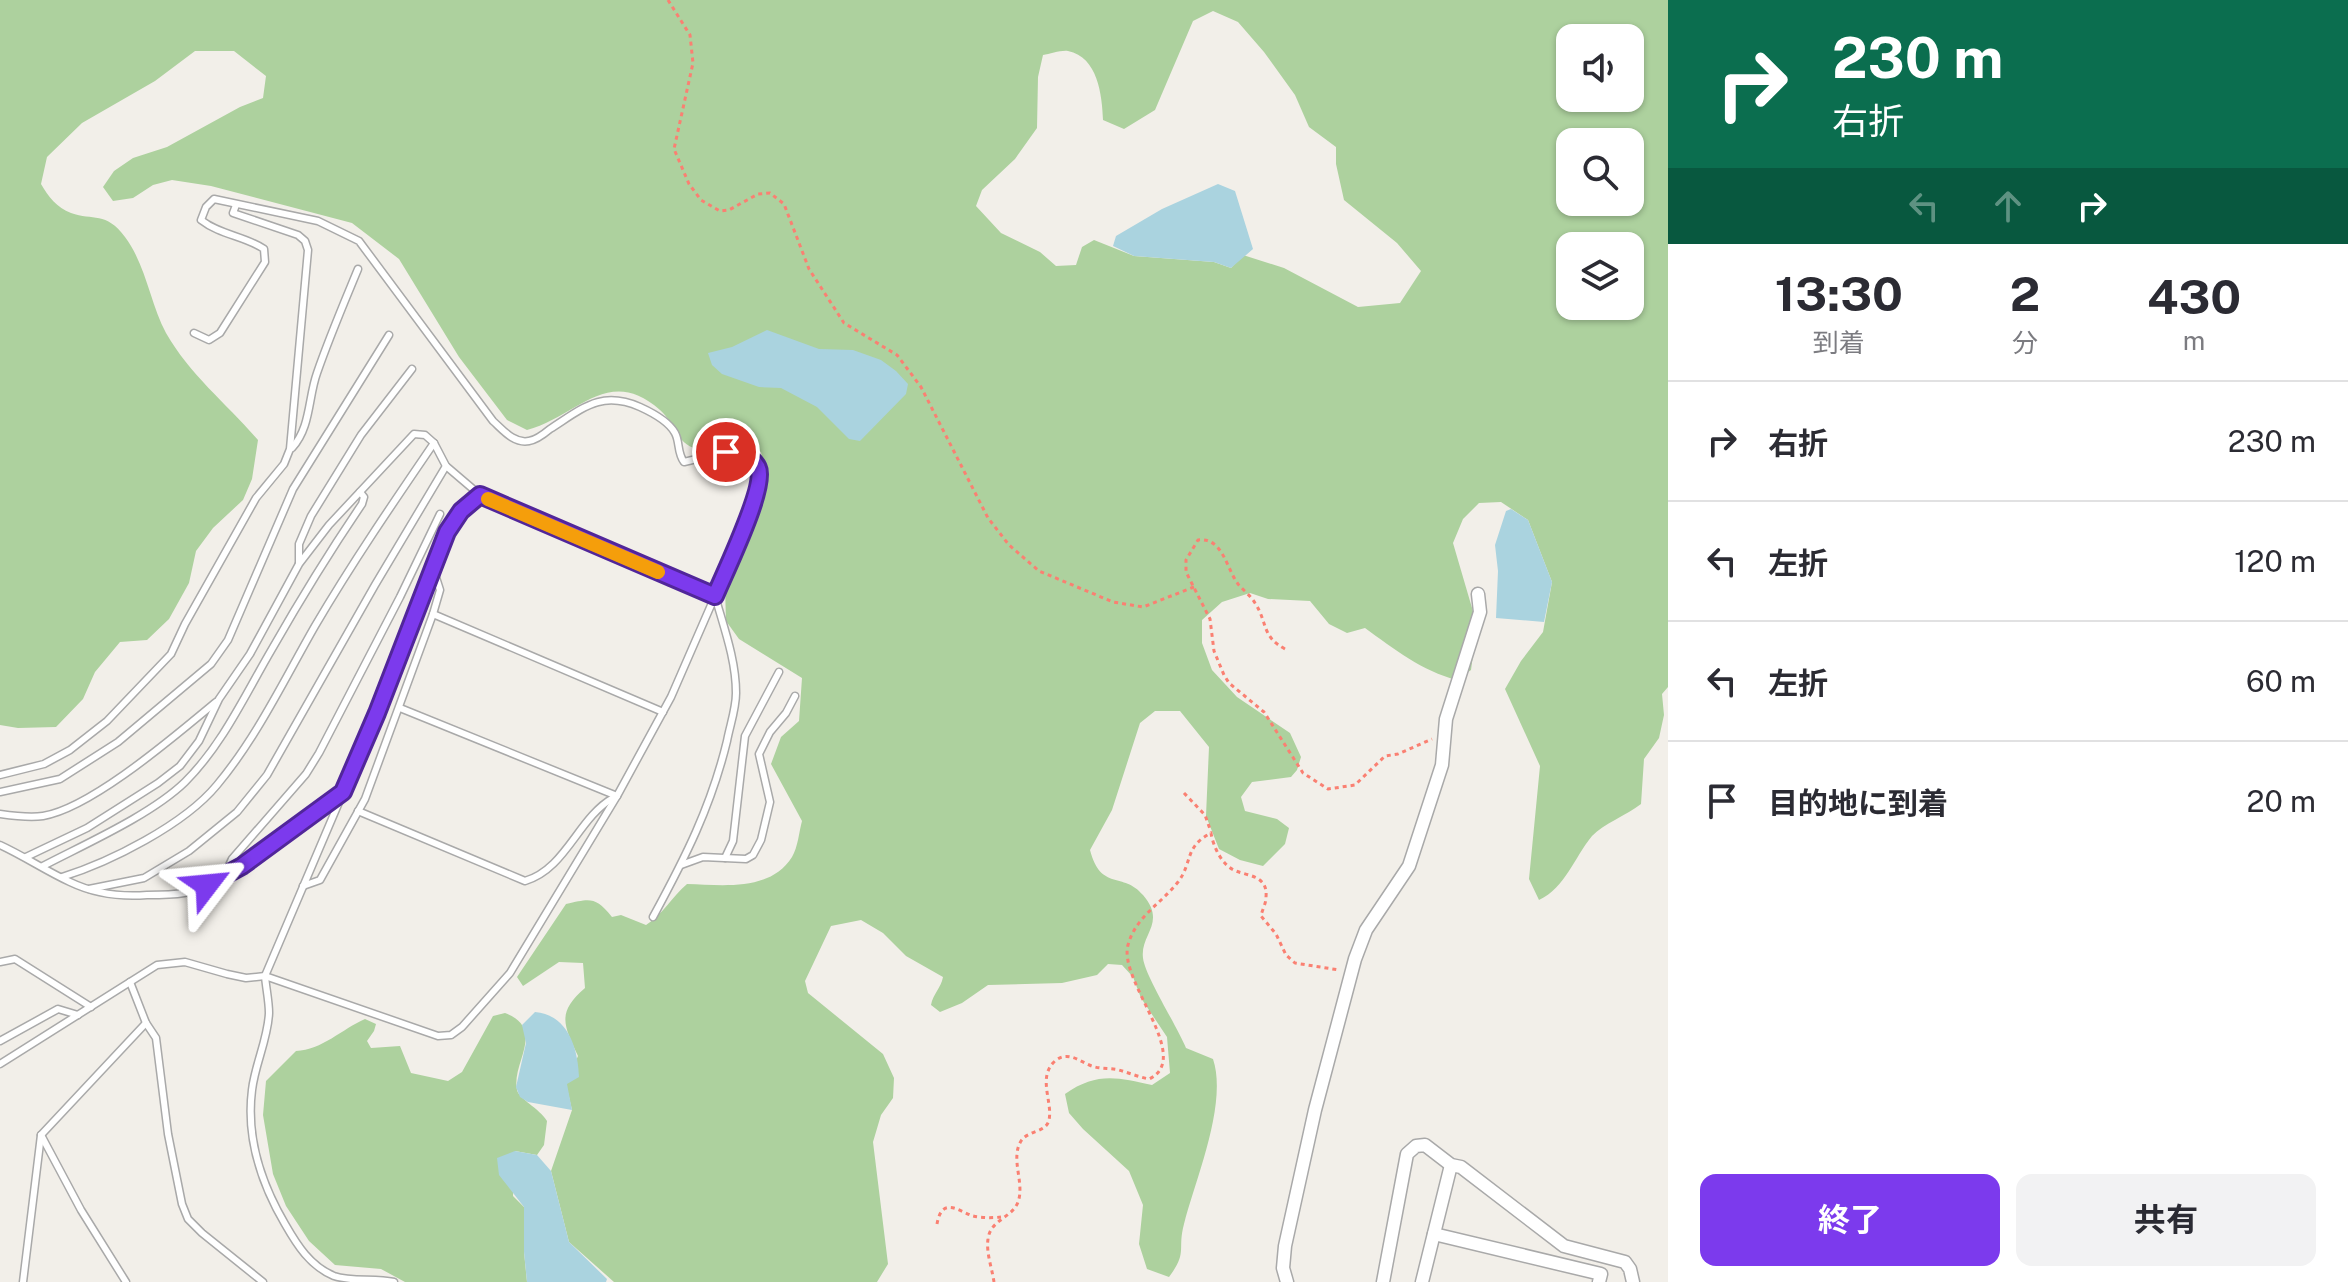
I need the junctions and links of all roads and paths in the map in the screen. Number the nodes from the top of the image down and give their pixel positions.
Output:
1 (668, 0) edge
2 (236, 205) junction
3 (358, 269) dead end
4 (194, 333) dead end
5 (389, 335) dead end
6 (412, 369) dead end
7 (434, 443) junction
8 (290, 449) junction
9 (446, 466) junction
10 (360, 492) junction
11 (480, 495) junction
12 (440, 514) dead end
13 (299, 564) junction
14 (433, 567) junction
15 (1194, 587) junction
16 (1478, 594) dead end
17 (715, 596) junction
18 (433, 614) junction
19 (1285, 649) dead end
20 (779, 672) dead end
21 (795, 696) dead end
22 (219, 699) junction
23 (400, 708) junction
24 (663, 712) junction
25 (1444, 745) junction
26 (0, 775) edge
27 (0, 792) edge
28 (343, 792) junction
29 (1184, 793) dead end
30 (617, 796) junction
31 (358, 811) junction
32 (0, 814) edge
33 (1211, 833) junction
34 (0, 845) edge
35 (26, 857) junction
36 (725, 858) junction
37 (681, 865) junction
38 (43, 866) junction
39 (224, 876) junction
40 (62, 877) junction
41 (303, 886) junction
42 (89, 889) junction
43 (653, 917) dead end
44 (0, 962) edge
45 (1351, 973) junction
46 (265, 976) junction
47 (130, 982) junction
48 (91, 1007) junction
49 (78, 1015) junction
50 (146, 1023) junction
51 (0, 1041) edge
52 (0, 1064) edge
53 (41, 1135) junction
54 (1451, 1165) junction
55 (1003, 1216) junction
56 (937, 1224) dead end
57 (1434, 1234) junction
58 (23, 1282) edge
59 (126, 1282) edge
60 (263, 1282) edge
61 (394, 1282) edge
62 (994, 1282) edge
63 (1287, 1282) edge
64 (1383, 1282) edge
65 (1422, 1282) edge
66 (1599, 1282) edge
67 (1633, 1282) edge

1 - 15 path
2 - 4 lane
2 - 8 lane
2 - 17 lane
3 - 8 lane
5 - 27 lane
6 - 13 lane
7 - 9 lane
7 - 10 lane
7 - 40 lane
8 - 26 lane
9 - 11 lane
9 - 42 lane
10 - 13 lane
10 - 38 lane
11 - 14 lane
11 - 17 lane
12 - 39 lane
13 - 22 lane
14 - 18 lane
14 - 28 lane
15 - 19 path
15 - 25 path
16 - 25 street
17 - 24 lane
17 - 37 lane
18 - 23 lane
18 - 24 lane
20 - 36 lane
21 - 36 lane
22 - 32 lane
22 - 35 lane
23 - 30 lane
23 - 31 lane
24 - 30 lane
25 - 45 street
28 - 39 lane
28 - 41 lane
29 - 33 path
30 - 31 lane
30 - 46 lane
31 - 41 lane
33 - 45 path
33 - 55 path
34 - 35 lane
35 - 38 lane
36 - 37 lane
37 - 43 lane
38 - 40 lane
39 - 42 lane
40 - 42 lane
41 - 46 lane
44 - 48 lane
45 - 63 street
46 - 47 lane
46 - 61 lane
47 - 48 lane
47 - 50 lane
48 - 49 lane
49 - 51 lane
49 - 52 lane
50 - 53 lane
50 - 60 lane
53 - 58 lane
53 - 59 lane
54 - 57 street
54 - 64 street
54 - 67 street
55 - 56 path
55 - 62 path
57 - 65 street
57 - 66 street

